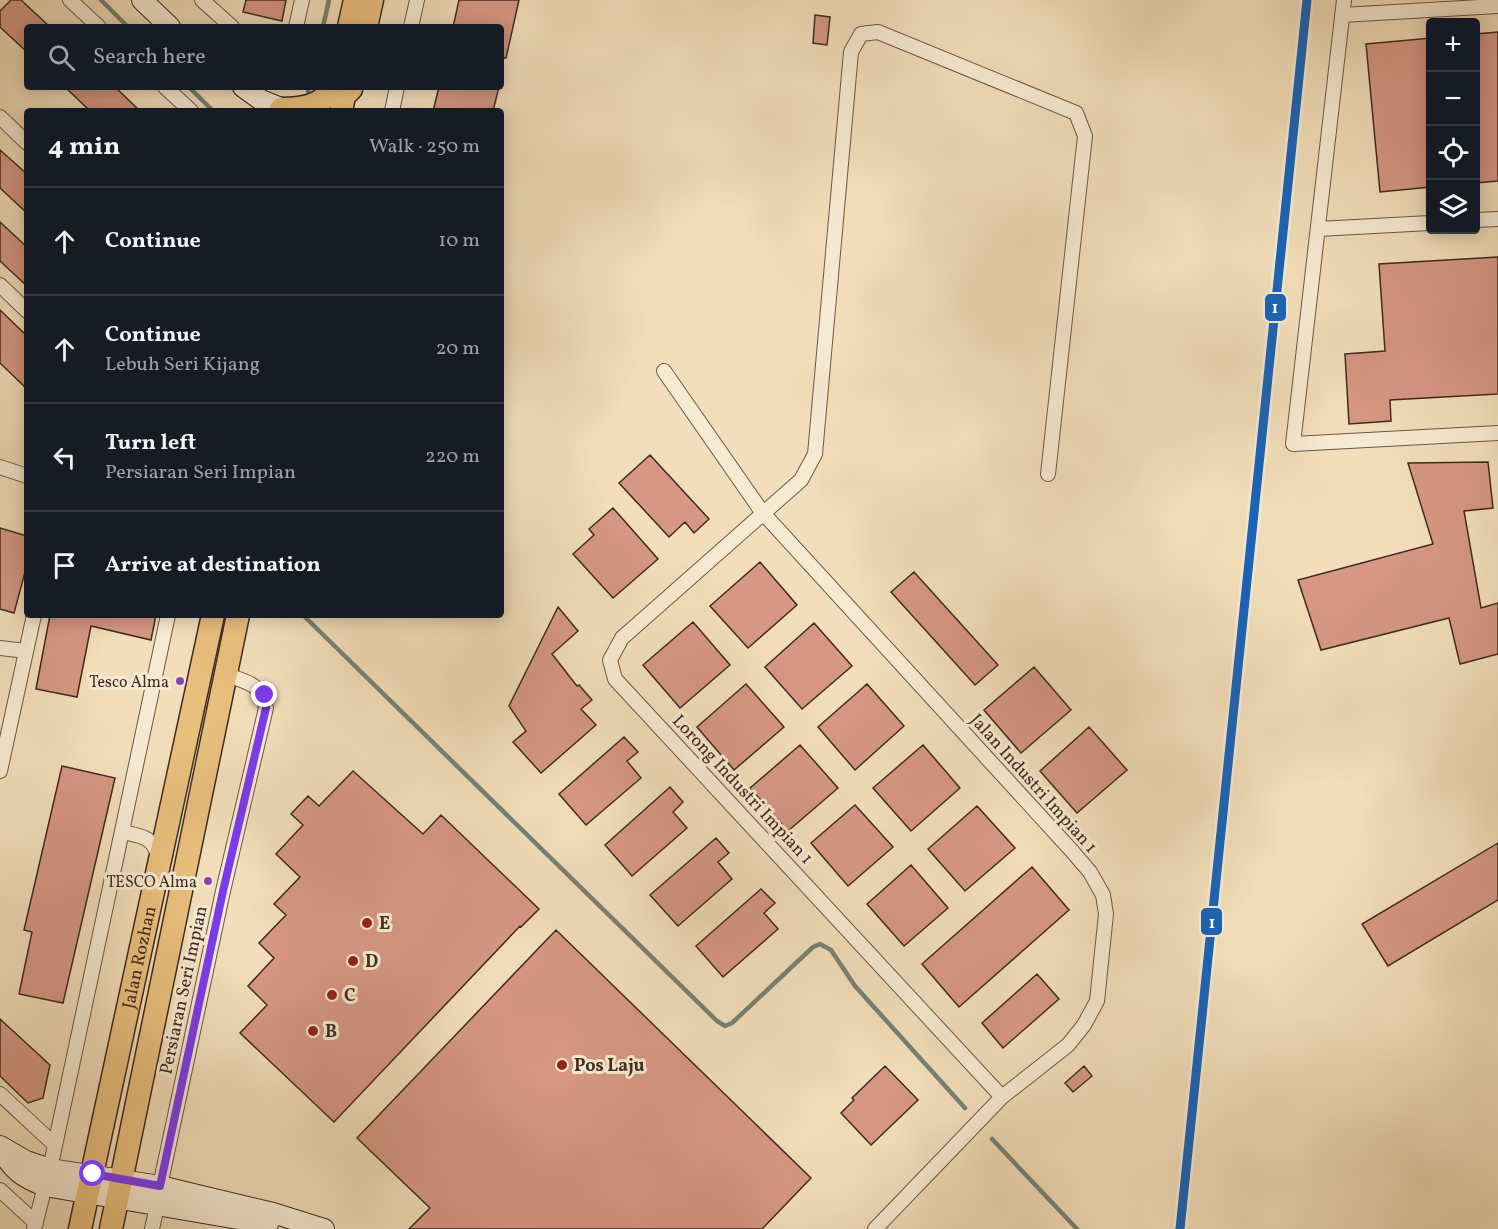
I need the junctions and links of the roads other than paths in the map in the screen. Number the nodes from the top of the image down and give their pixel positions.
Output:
1 (70, 0) edge
2 (141, 0) edge
3 (202, 0) edge
4 (302, 0) edge
5 (355, 0) edge
6 (372, 0) edge
7 (417, 0) edge
8 (1344, 0) edge
9 (1498, 6) edge
10 (1342, 15) junction
11 (96, 24) edge
12 (167, 24) edge
13 (229, 24) edge
14 (297, 24) edge
15 (350, 24) edge
16 (367, 24) edge
17 (412, 24) edge
18 (168, 90) edge
19 (232, 90) edge
20 (247, 90) edge
21 (396, 90) edge
22 (343, 92) edge
23 (188, 108) edge
24 (250, 108) edge
25 (279, 108) edge
26 (302, 108) edge
27 (332, 108) edge
28 (341, 108) edge
29 (393, 108) edge
30 (0, 117) edge
31 (24, 139) edge
32 (1498, 219) edge
33 (1480, 220) edge
34 (1426, 223) edge
35 (1318, 229) junction
36 (0, 285) edge
37 (24, 308) edge
38 (664, 371) dead end
39 (1498, 433) edge
40 (0, 467) edge
41 (1048, 474) dead end
42 (24, 475) edge
43 (762, 512) junction
44 (33, 618) edge
45 (167, 618) edge
46 (212, 618) edge
47 (237, 618) edge
48 (0, 648) edge
49 (26, 651) junction
50 (226, 675) junction
51 (0, 771) edge
52 (171, 815) junction
53 (122, 832) junction
54 (145, 837) junction
55 (160, 865) junction
56 (0, 1094) edge
57 (1002, 1096) junction
58 (55, 1145) junction
59 (0, 1146) edge
60 (48, 1177) junction
61 (90, 1184) junction
62 (121, 1189) junction
63 (0, 1190) edge
64 (159, 1196) junction
65 (35, 1226) edge
66 (317, 1228) edge
67 (80, 1229) edge
68 (111, 1229) edge
69 (152, 1229) edge
70 (875, 1229) edge

1 - 11 street
2 - 12 street
3 - 13 street
4 - 14 street
5 - 15 main road
6 - 16 main road
7 - 17 street
8 - 10 street
9 - 10 street
10 - 35 street
18 - 23 street
19 - 24 street
20 - 25 street
21 - 29 street
22 - 26 main road
22 - 27 main road
22 - 28 main road
30 - 31 street
32 - 33 street
34 - 35 street
35 - 39 street
36 - 37 street
38 - 43 street, Jalan Industri Impian 1
40 - 42 street
41 - 43 street, Lorong Industri Impian 1
43 - 57 street, Jalan Industri Impian 1
43 - 57 street, Lorong Industri Impian 1
44 - 49 street
45 - 53 street
46 - 52 main road, Jalan Rozhan
47 - 50 main road, Jalan Rozhan
48 - 49 street
49 - 51 street
50 - 62 main road, Jalan Rozhan
50 - 64 street, Persiaran Seri Impian
52 - 54 street
52 - 55 main road, Jalan Rozhan
53 - 54 street
53 - 58 street
54 - 55 street
55 - 61 main road, Jalan Rozhan
56 - 58 street
57 - 70 street, Jalan Industri Impian 1
58 - 60 street
59 - 60 street
60 - 61 street
60 - 65 street
61 - 62 street
61 - 67 main road, Jalan Rozhan
62 - 64 street
62 - 68 main road, Jalan Rozhan
63 - 65 street
64 - 66 street
64 - 69 street, Persiaran Seri Impian

